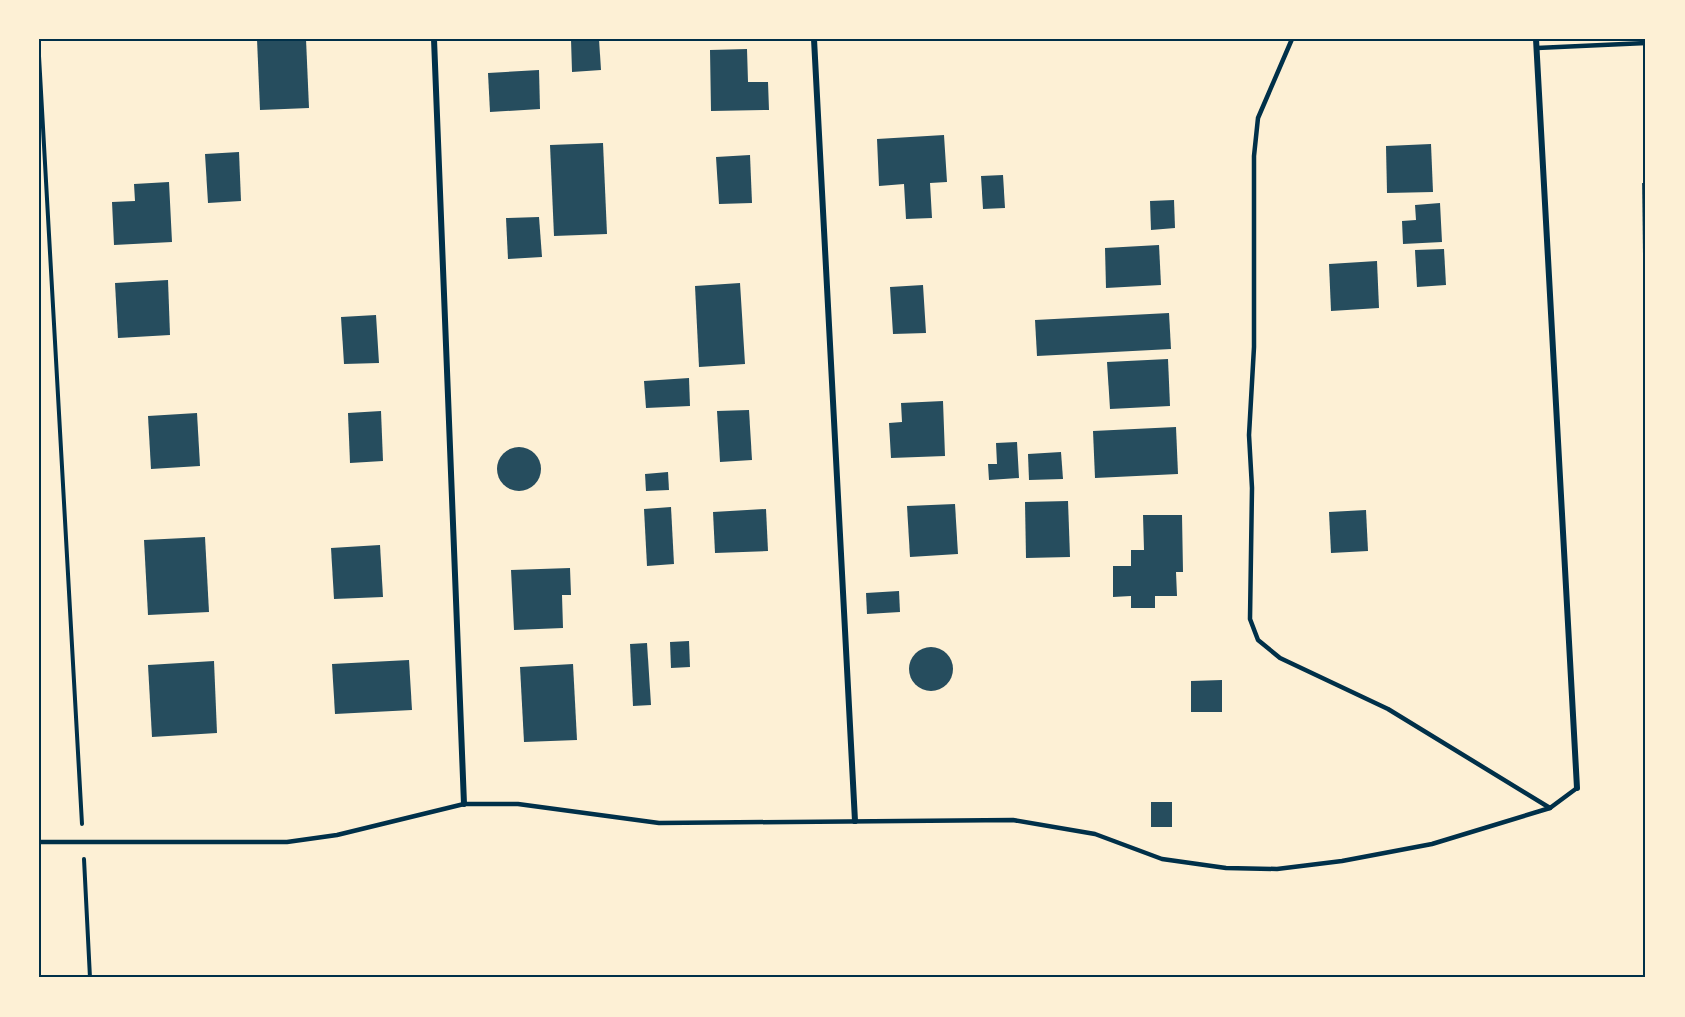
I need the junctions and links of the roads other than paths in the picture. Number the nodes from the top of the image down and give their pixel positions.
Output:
1 (434, 39) edge
2 (814, 39) edge
3 (1292, 39) edge
4 (1536, 39) edge
5 (1646, 42) edge
6 (1537, 48) junction
7 (1577, 788) joint
8 (464, 804) junction
9 (1550, 808) junction
10 (855, 821) junction
11 (39, 842) edge

1 - 8 street
2 - 10 street
3 - 9 lane
4 - 6 street
5 - 6 lane
6 - 7 street
7 - 9 lane
8 - 10 lane
8 - 11 lane
9 - 10 lane

